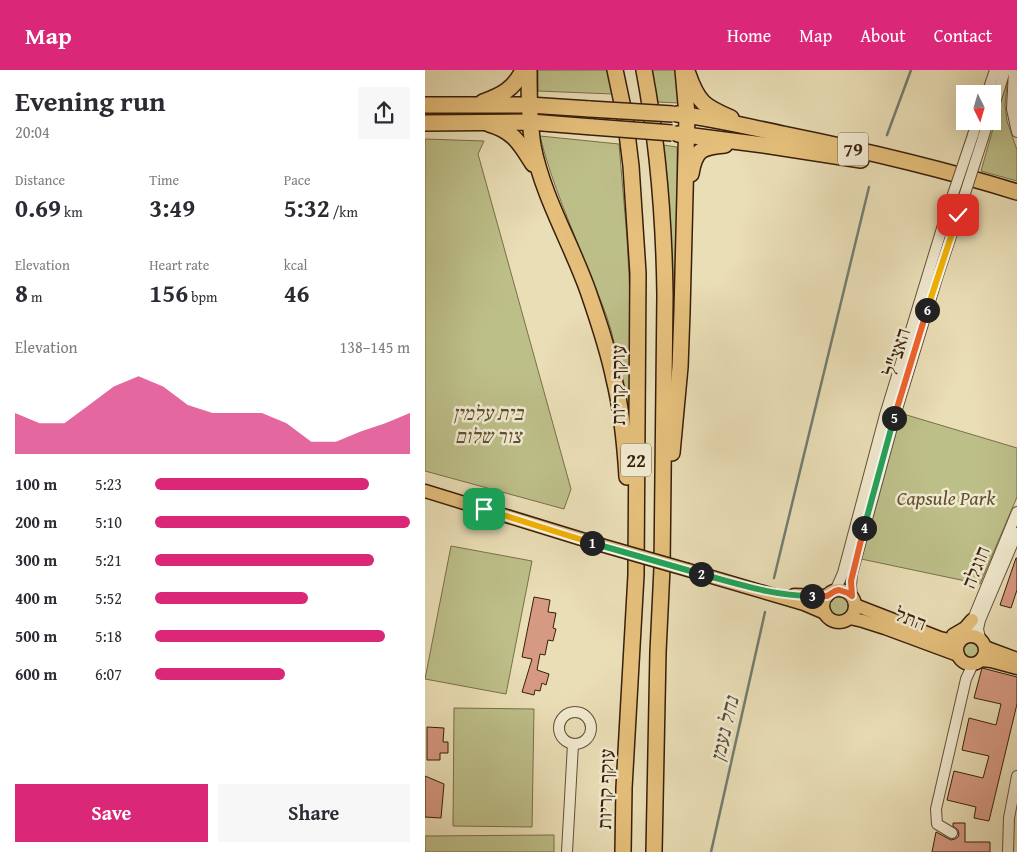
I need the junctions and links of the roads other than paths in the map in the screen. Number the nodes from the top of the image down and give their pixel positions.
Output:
1 (523, 70) edge
2 (529, 70) edge
3 (615, 70) edge
4 (644, 70) edge
5 (685, 70) edge
6 (995, 70) edge
7 (1005, 70) edge
8 (1014, 70) edge
9 (990, 85) edge
10 (1000, 85) edge
11 (475, 104) junction
12 (425, 105) edge
13 (529, 105) junction
14 (680, 115) junction
15 (480, 122) junction
16 (530, 122) junction
17 (425, 123) edge
18 (756, 129) junction
19 (978, 130) edge
20 (982, 130) edge
21 (1017, 132) edge
22 (679, 134) junction
23 (978, 136) junction
24 (765, 145) junction
25 (542, 180) junction
26 (1017, 192) edge
27 (1017, 201) edge
28 (685, 213) junction
29 (425, 491) edge
30 (1017, 512) edge
31 (1017, 534) edge
32 (662, 568) junction
33 (759, 590) junction
34 (831, 594) junction
35 (854, 600) junction
36 (634, 608) junction
37 (825, 613) junction
38 (850, 618) junction
39 (973, 620) junction
40 (940, 638) junction
41 (963, 639) junction
42 (983, 643) junction
43 (1017, 659) edge
44 (969, 660) junction
45 (1017, 668) edge
46 (573, 744) dead end
47 (1017, 776) edge
48 (1015, 790) edge
49 (952, 833) dead end
50 (567, 852) edge
51 (623, 852) edge
52 (654, 852) edge
53 (1009, 852) edge

1 - 11 highway
2 - 13 highway
3 - 36 highway, עוקף קריות / 22
4 - 32 highway, 22
5 - 14 highway
5 - 18 highway
6 - 9 street
7 - 10 street
8 - 21 street
11 - 12 highway, 79
11 - 13 highway, 79
13 - 14 highway, 79, bridge
13 - 16 highway
14 - 18 highway, 79
14 - 22 highway
15 - 16 highway, 79
15 - 17 highway, 79
15 - 25 highway
16 - 22 highway, 79, bridge
16 - 25 highway
18 - 26 highway, 79
19 - 23 street, האצ"ל
20 - 23 street, האצ"ל
22 - 24 highway, 79
22 - 28 highway
23 - 34 street, האצ"ל, bridge
23 - 35 street, האצ"ל, bridge
24 - 27 highway, 79
24 - 28 highway
25 - 36 highway
28 - 32 highway
29 - 33 main road, bridge
30 - 39 street, חוגלה
31 - 42 street, חוגלה
32 - 52 highway, 22
33 - 34 main road
33 - 37 main road
34 - 35 main road
34 - 37 main road
35 - 38 main road
35 - 40 main road, התל
36 - 51 highway, עוקף קריות / 22
37 - 38 main road
38 - 44 main road, התל
39 - 40 main road
39 - 41 street, חוגלה
40 - 41 main road, התל
41 - 42 main road
41 - 44 main road
42 - 43 main road
42 - 44 main road
44 - 45 main road, התל
44 - 49 street
46 - 50 street
47 - 48 street
48 - 53 street

